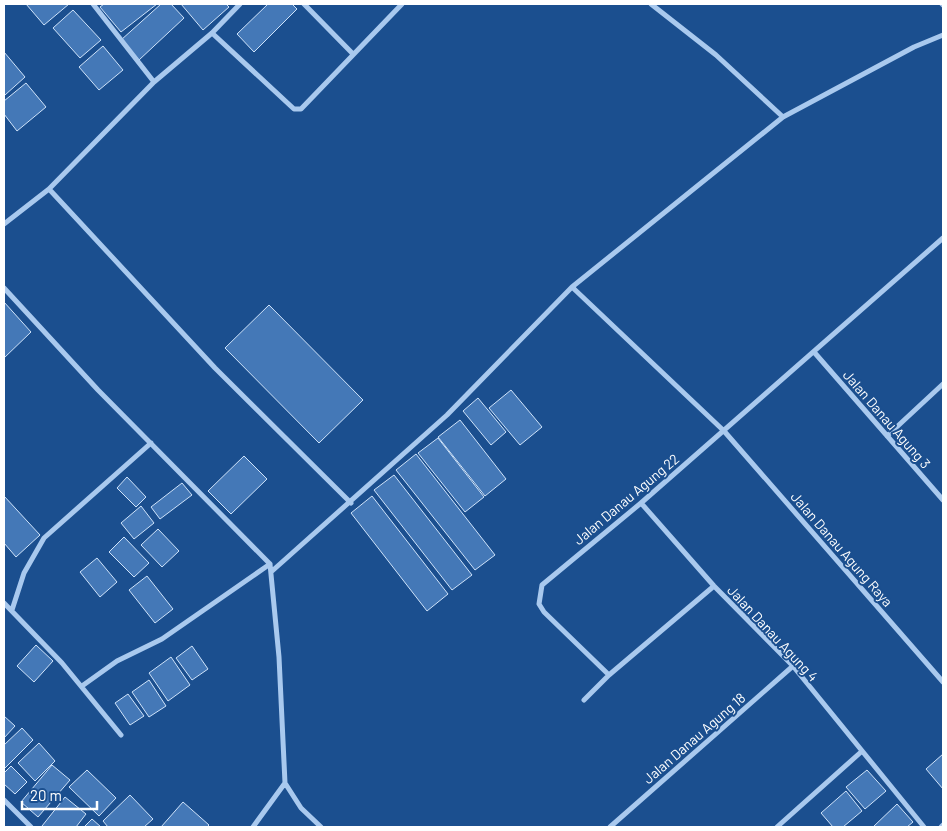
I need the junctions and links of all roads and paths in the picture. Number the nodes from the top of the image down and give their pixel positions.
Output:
1 (93, 4) edge
2 (240, 4) edge
3 (304, 4) edge
4 (402, 4) edge
5 (651, 4) edge
6 (212, 33) junction
7 (943, 35) edge
8 (353, 54) junction
9 (154, 82) junction
10 (783, 117) junction
11 (50, 189) junction
12 (4, 224) edge
13 (943, 238) edge
14 (572, 287) junction
15 (4, 288) edge
16 (814, 352) junction
17 (943, 384) edge
18 (724, 431) junction
19 (887, 436) junction
20 (151, 443) junction
21 (943, 500) edge
22 (351, 503) junction
23 (641, 503) junction
24 (270, 564) junction
25 (271, 572) junction
26 (714, 586) junction
27 (7, 606) edge
28 (793, 666) junction
29 (609, 675) junction
30 (943, 682) edge
31 (82, 686) junction
32 (584, 700) dead end
33 (121, 735) dead end
34 (861, 752) junction
35 (285, 783) junction
36 (4, 800) edge
37 (31, 827) edge
38 (253, 827) edge
39 (321, 827) edge
40 (610, 827) edge
41 (777, 827) edge
42 (924, 827) edge

1 - 9 street
2 - 6 street
3 - 8 street
4 - 8 street
5 - 10 street
6 - 8 street
6 - 9 street
7 - 10 street
9 - 11 street
10 - 14 street
11 - 12 street
11 - 22 street
13 - 16 street, Jalan Danau Agung 22
14 - 18 street, Jalan Danau Agung Raya
14 - 22 street
15 - 20 street
16 - 18 street, Jalan Danau Agung 22
16 - 19 street, Jalan Danau Agung 3
17 - 19 street
18 - 23 street, Jalan Danau Agung 22
18 - 30 street, Jalan Danau Agung Raya
19 - 21 street, Jalan Danau Agung 3
20 - 24 street
20 - 27 street
22 - 25 street
23 - 26 street, Jalan Danau Agung 4
23 - 29 street, Jalan Danau Agung 22
24 - 25 street
24 - 31 street
25 - 35 street
26 - 28 street, Jalan Danau Agung 4
26 - 29 street
27 - 31 street
28 - 34 street, Jalan Danau Agung 4
28 - 40 street, Jalan Danau Agung 18
29 - 32 street
31 - 33 street
34 - 41 street
34 - 42 street, Jalan Danau Agung 4
35 - 38 street
35 - 39 street
36 - 37 street

